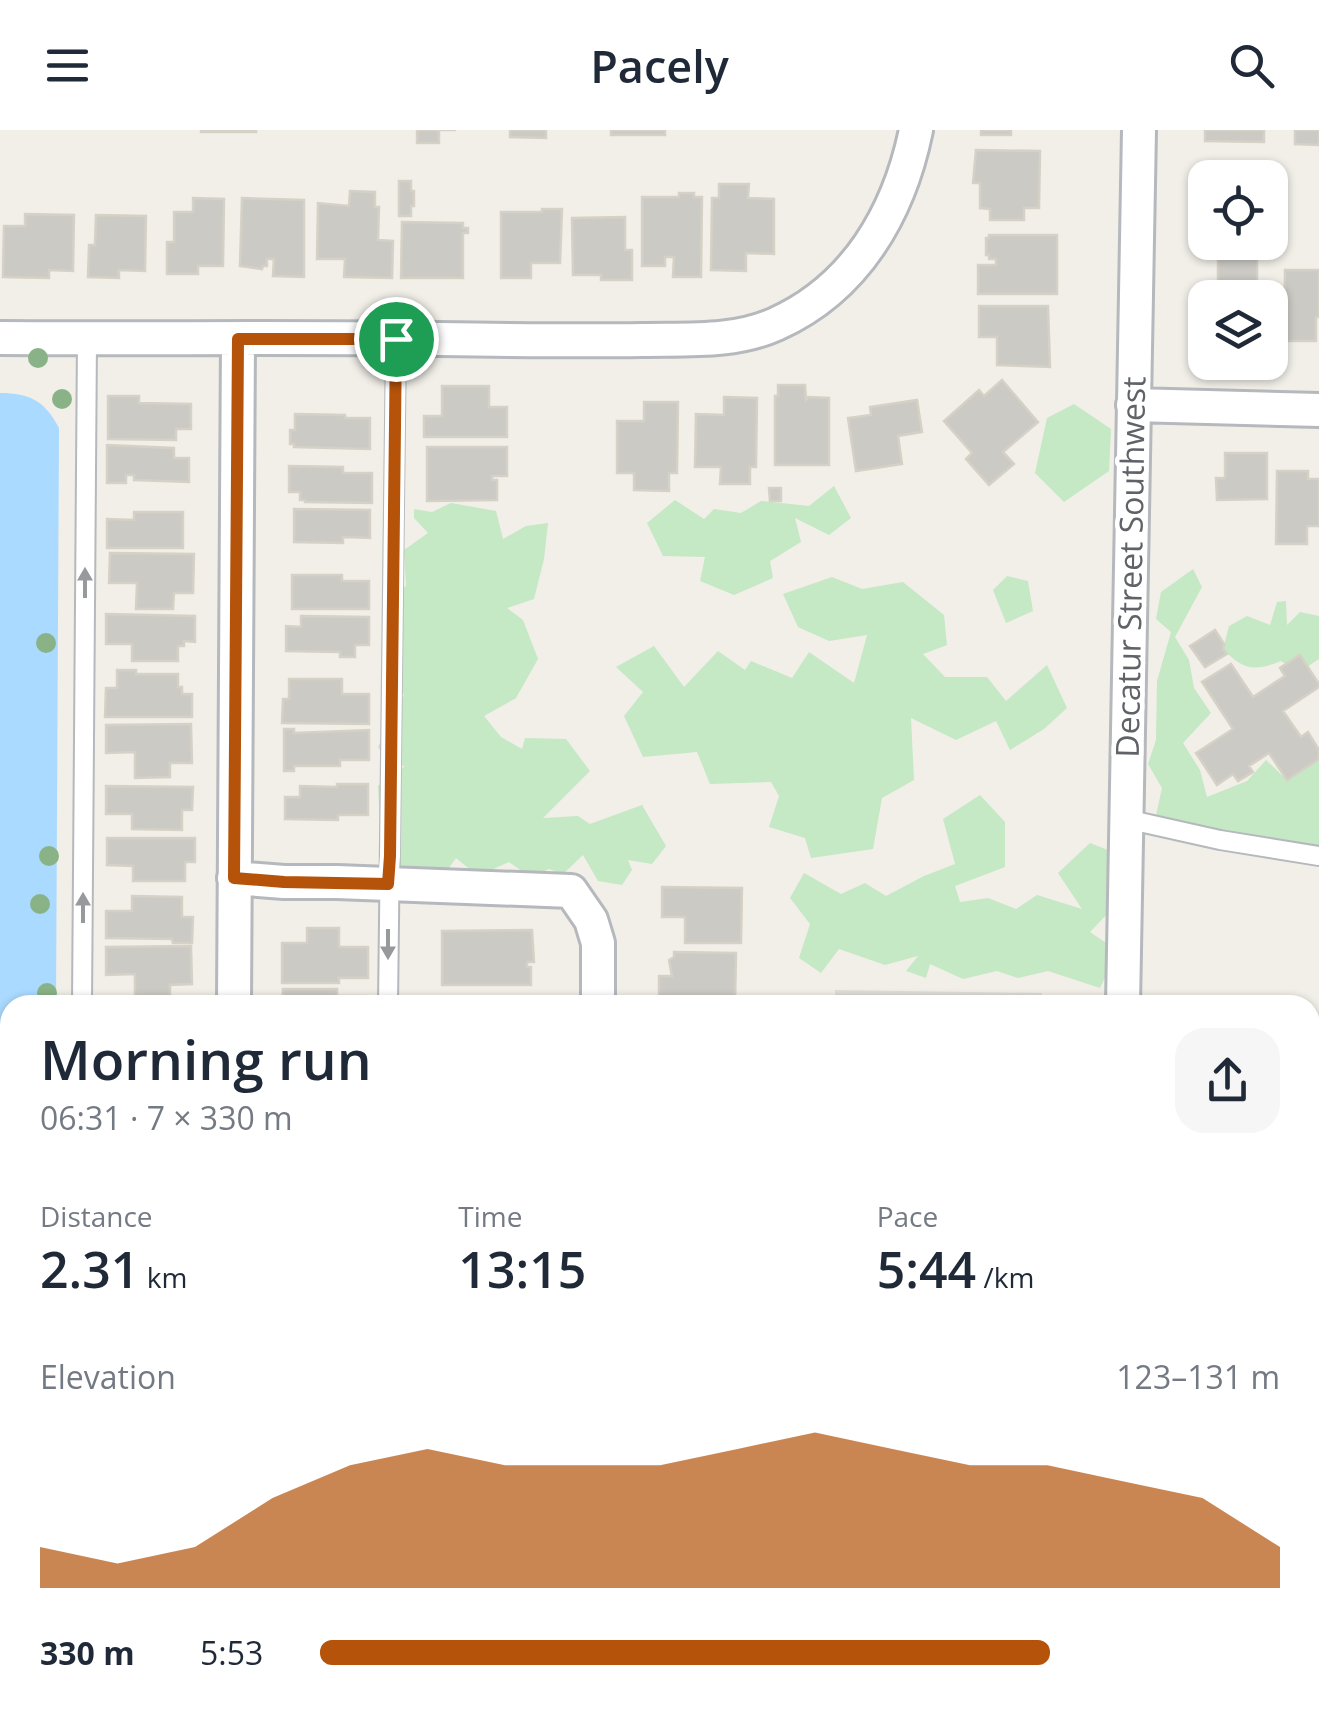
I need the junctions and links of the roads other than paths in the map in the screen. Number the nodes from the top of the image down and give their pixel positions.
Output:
1 (916, 130) edge
2 (1139, 130) edge
3 (0, 338) edge
4 (87, 338) junction
5 (238, 339) junction
6 (396, 339) junction
7 (1134, 405) junction
8 (1319, 410) edge
9 (1126, 819) junction
10 (1319, 856) edge
11 (234, 878) junction
12 (388, 884) junction
13 (82, 995) edge
14 (234, 995) edge
15 (388, 995) edge
16 (598, 995) edge
17 (1123, 995) edge

1 - 6 street
2 - 7 street, Decatur Street Southwest
3 - 4 street
4 - 5 street
13 -> 4 lane
5 - 6 street
5 - 11 street
6 - 12 lane
7 - 8 street
7 - 9 street, Decatur Street Southwest
9 - 10 lane
9 - 17 street, Decatur Street Southwest
11 - 12 street
11 - 14 street
12 -> 15 lane
12 - 16 street

